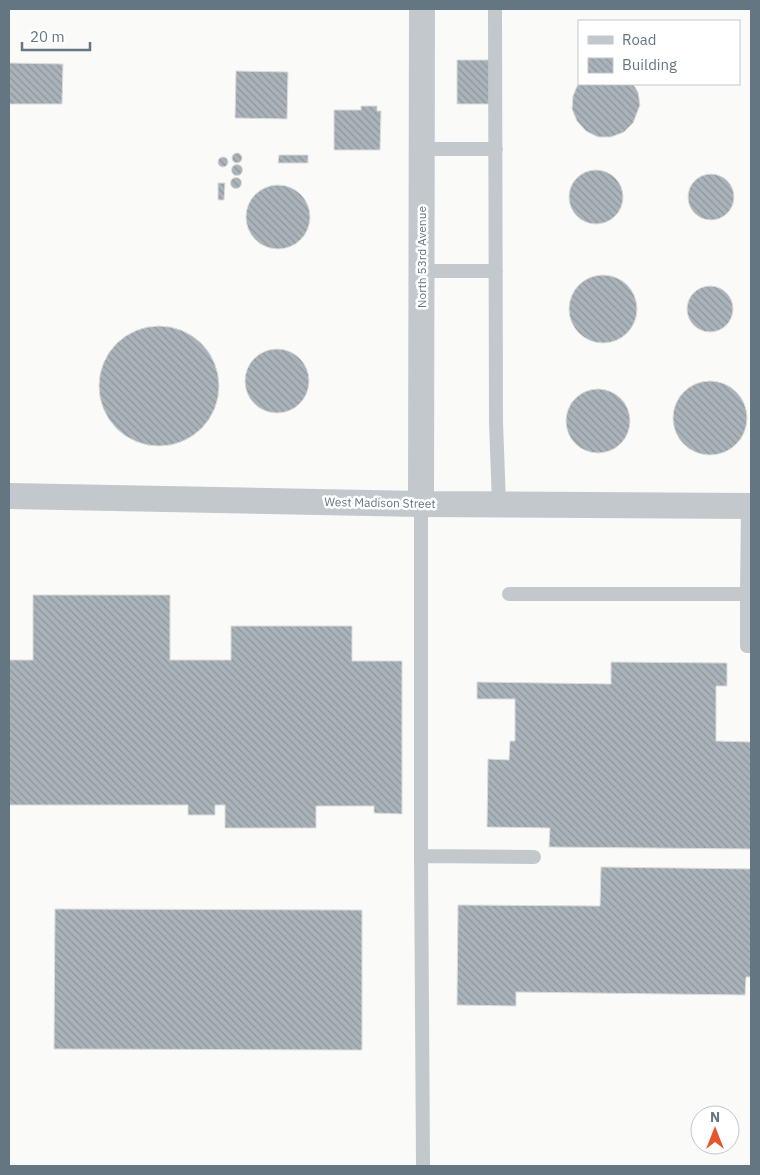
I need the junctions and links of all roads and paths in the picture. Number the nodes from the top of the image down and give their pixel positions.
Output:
1 (422, 9) edge
2 (495, 9) edge
3 (422, 148) junction
4 (496, 148) junction
5 (422, 271) junction
6 (496, 271) junction
7 (9, 496) edge
8 (421, 504) junction
9 (499, 504) junction
10 (750, 506) edge
11 (509, 594) dead end
12 (747, 594) junction
13 (751, 646) edge
14 (421, 856) junction
15 (534, 857) dead end
16 (423, 1164) dead end

1 - 3 street, North 53rd Avenue
2 - 4 lane
3 - 4 lane
3 - 5 street, North 53rd Avenue
4 - 6 lane
5 - 6 lane
5 - 8 street, North 53rd Avenue
6 - 9 lane
7 - 8 street, West Madison Street
8 - 9 street, West Madison Street
8 - 14 lane
9 - 10 street, West Madison Street
10 - 12 lane
11 - 12 lane
12 - 13 lane
14 - 15 lane
14 - 16 lane

